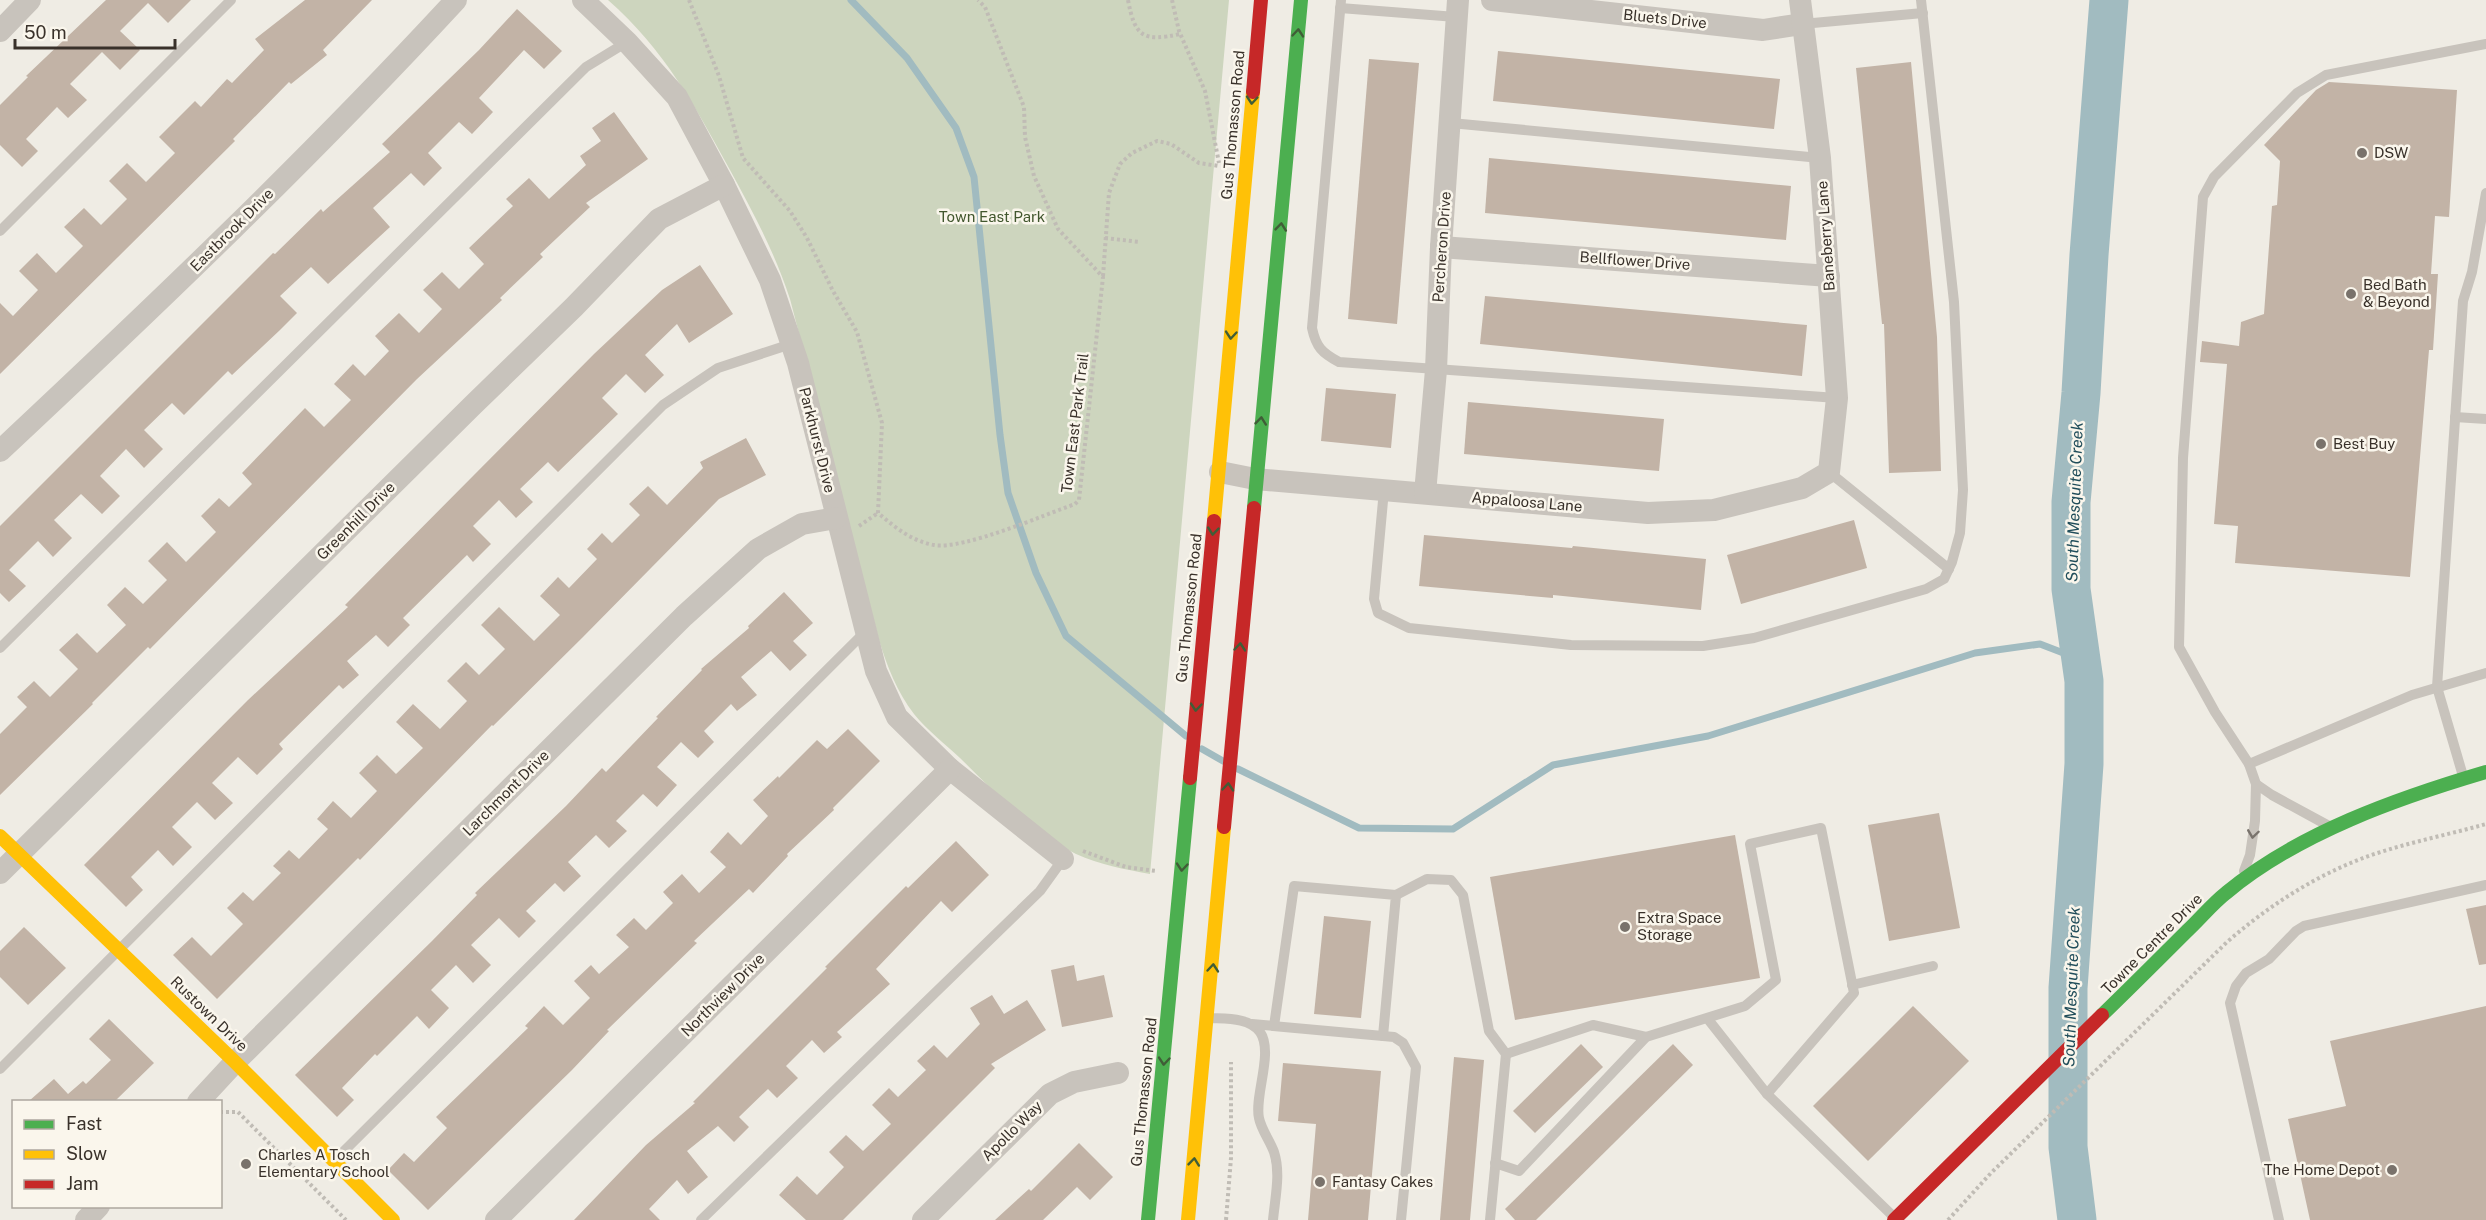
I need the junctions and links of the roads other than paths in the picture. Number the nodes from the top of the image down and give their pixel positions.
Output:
1 (30, 0) edge
2 (231, 0) edge
3 (456, 0) edge
4 (583, 0) edge
5 (1261, 0) edge
6 (1301, 0) edge
7 (1492, 0) edge
8 (1800, 0) edge
9 (1921, 0) edge
10 (1341, 4) edge
11 (1457, 9) edge
12 (1923, 13) junction
13 (1802, 24) junction
14 (0, 31) edge
15 (627, 42) junction
16 (2486, 44) edge
17 (1451, 123) junction
18 (1820, 158) junction
19 (724, 185) junction
20 (2486, 193) edge
21 (0, 231) edge
22 (1441, 246) junction
23 (1829, 276) junction
24 (791, 344) junction
25 (1436, 370) junction
26 (1837, 398) junction
27 (2455, 417) junction
28 (2486, 419) edge
29 (0, 451) edge
30 (1220, 472) junction
31 (1829, 472) junction
32 (1255, 479) junction
33 (1384, 490) junction
34 (1425, 493) junction
35 (845, 524) junction
36 (1949, 569) junction
37 (866, 632) junction
38 (0, 648) edge
39 (2486, 673) edge
40 (2437, 687) junction
41 (2249, 764) junction
42 (950, 769) junction
43 (2486, 772) edge
44 (2464, 778) junction
45 (2256, 784) junction
46 (2333, 828) junction
47 (0, 836) edge
48 (19, 854) junction
49 (1071, 854) joint
50 (0, 873) edge
51 (2240, 882) junction
52 (2486, 885) edge
53 (1396, 895) junction
54 (119, 950) junction
55 (1933, 966) dead end
56 (1852, 985) junction
57 (1208, 1018) junction
58 (1707, 1018) junction
59 (1252, 1024) junction
60 (1274, 1026) junction
61 (1383, 1036) junction
62 (1646, 1037) junction
63 (1506, 1054) junction
64 (235, 1062) junction
65 (0, 1069) edge
66 (1118, 1073) dead end
67 (1767, 1094) junction
68 (199, 1100) edge
69 (334, 1161) junction
70 (1495, 1163) junction
71 (97, 1208) edge
72 (1895, 1219) edge
73 (87, 1220) edge
74 (393, 1220) edge
75 (496, 1220) edge
76 (701, 1220) edge
77 (923, 1220) edge
78 (1148, 1220) edge
79 (1188, 1220) edge
80 (1273, 1220) edge
81 (1401, 1220) edge
82 (1490, 1220) edge
83 (2279, 1220) edge

1 - 14 street
2 - 21 lane
3 - 29 street, Eastbrook Drive
4 - 15 street, Parkhurst Drive
5 -> 30 main road, Gus Thomasson Road
32 -> 6 main road
7 - 13 street, Bluets Drive
8 - 13 street, Baneberry Lane
9 - 12 lane
10 - 11 lane
10 - 25 lane
11 - 17 street, Percheron Drive
12 - 13 lane
12 - 36 lane
13 - 18 street, Baneberry Lane
15 - 19 street, Parkhurst Drive
15 - 38 lane
16 - 41 lane
17 - 18 lane
17 - 22 street, Percheron Drive
18 - 23 street, Baneberry Lane
19 - 24 street, Parkhurst Drive
19 - 48 street, Greenhill Drive
20 - 27 lane
22 - 23 street, Bellflower Drive
22 - 25 street, Percheron Drive
23 - 26 street, Baneberry Lane
24 - 35 street, Parkhurst Drive
24 - 54 lane
25 - 26 lane
25 - 34 street, Percheron Drive
26 - 31 street, Baneberry Lane
27 - 28 lane
27 - 40 lane
30 - 32 street, Appaloosa Lane
30 -> 78 main road, Gus Thomasson Road
31 - 34 street, Appaloosa Lane
31 - 36 lane
32 - 33 street, Appaloosa Lane
57 -> 32 main road
33 - 34 street, Appaloosa Lane
33 - 36 lane
35 - 37 street, Parkhurst Drive
35 - 64 street, Larchmont Drive
37 - 42 street, Parkhurst Drive
37 - 69 lane
39 - 40 lane
40 - 41 lane
40 - 44 lane
41 - 45 lane
42 - 49 street, Parkhurst Drive
42 - 75 street, Northview Drive
43 - 44 main road, Towne Centre Drive
44 - 46 main road, Towne Centre Drive
45 - 46 lane
45 -> 51 lane
46 - 51 main road, Towne Centre Drive
47 - 48 main road, Rustown Drive
48 - 50 street, Greenhill Drive
48 - 54 main road, Rustown Drive
49 - 76 lane
51 - 72 main road, Towne Centre Drive
52 - 83 lane
53 - 60 lane
53 - 61 lane
53 - 63 lane
54 - 64 main road, Rustown Drive
54 - 65 lane
55 - 56 lane
56 - 58 lane
56 - 67 lane
57 - 59 lane
79 -> 57 main road
58 - 62 lane
58 - 67 lane
59 - 60 lane
59 - 80 lane
60 - 61 lane
61 - 81 lane
62 - 63 lane
62 - 70 lane
63 - 70 lane
64 - 68 street, Larchmont Drive
64 - 69 main road, Rustown Drive
66 - 77 street, Apollo Way
67 - 72 lane
69 - 74 main road, Rustown Drive
70 - 82 lane
71 - 73 street

